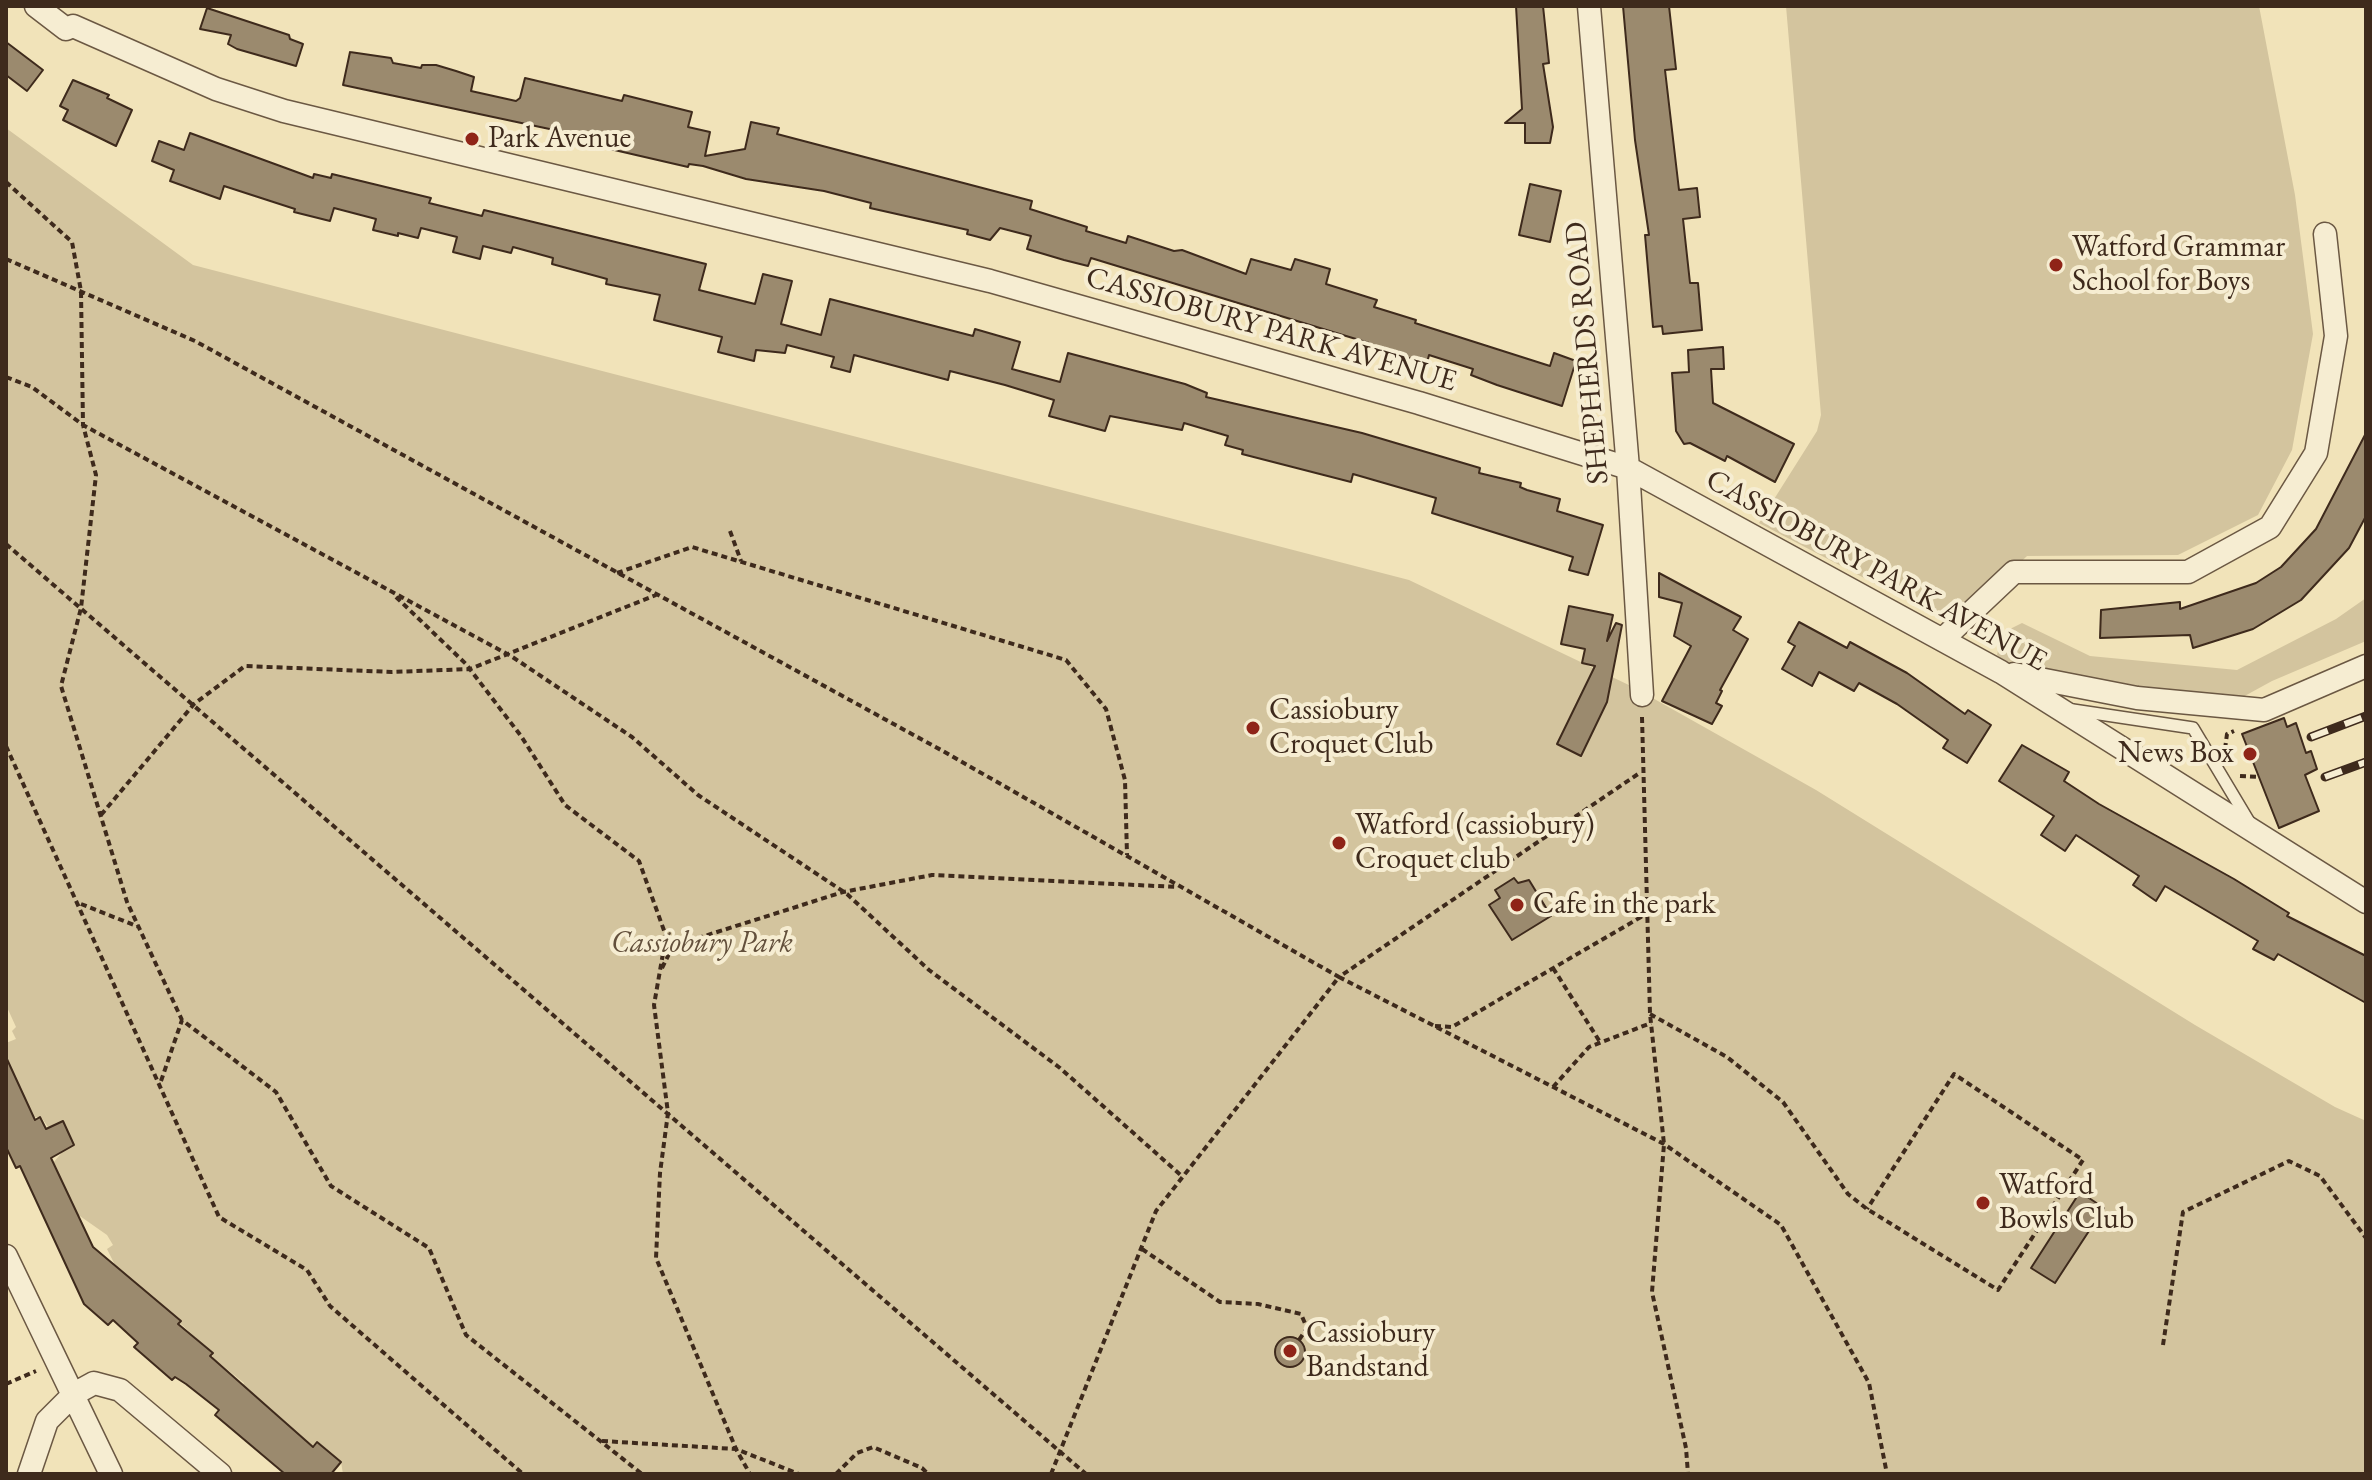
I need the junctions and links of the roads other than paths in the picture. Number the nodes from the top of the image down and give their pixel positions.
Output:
1 (36, 6) edge
2 (1589, 6) edge
3 (69, 16) edge
4 (2325, 234) dead end
5 (1628, 468) junction
6 (1943, 639) junction
7 (2366, 666) edge
8 (2001, 672) junction
9 (1642, 695) road end
10 (2056, 708) junction
11 (2258, 836) junction
12 (2366, 902) edge
13 (6, 1256) edge
14 (74, 1394) junction
15 (29, 1474) edge
16 (111, 1474) edge
17 (220, 1474) edge

1 - 3 street, CASSIOBURY PARK AVENUE
2 - 5 street, SHEPHERDS ROAD
3 - 5 street, CASSIOBURY PARK AVENUE
4 - 6 street
5 - 6 street, CASSIOBURY PARK AVENUE
5 - 9 street, SHEPHERDS ROAD
6 - 8 street, CASSIOBURY PARK AVENUE
7 - 8 street
8 - 10 street, CASSIOBURY PARK AVENUE
10 - 11 street, CASSIOBURY PARK AVENUE
10 - 11 lane
11 - 12 street, CASSIOBURY PARK AVENUE
13 - 14 street
14 - 15 street
14 - 16 street
14 - 17 street

